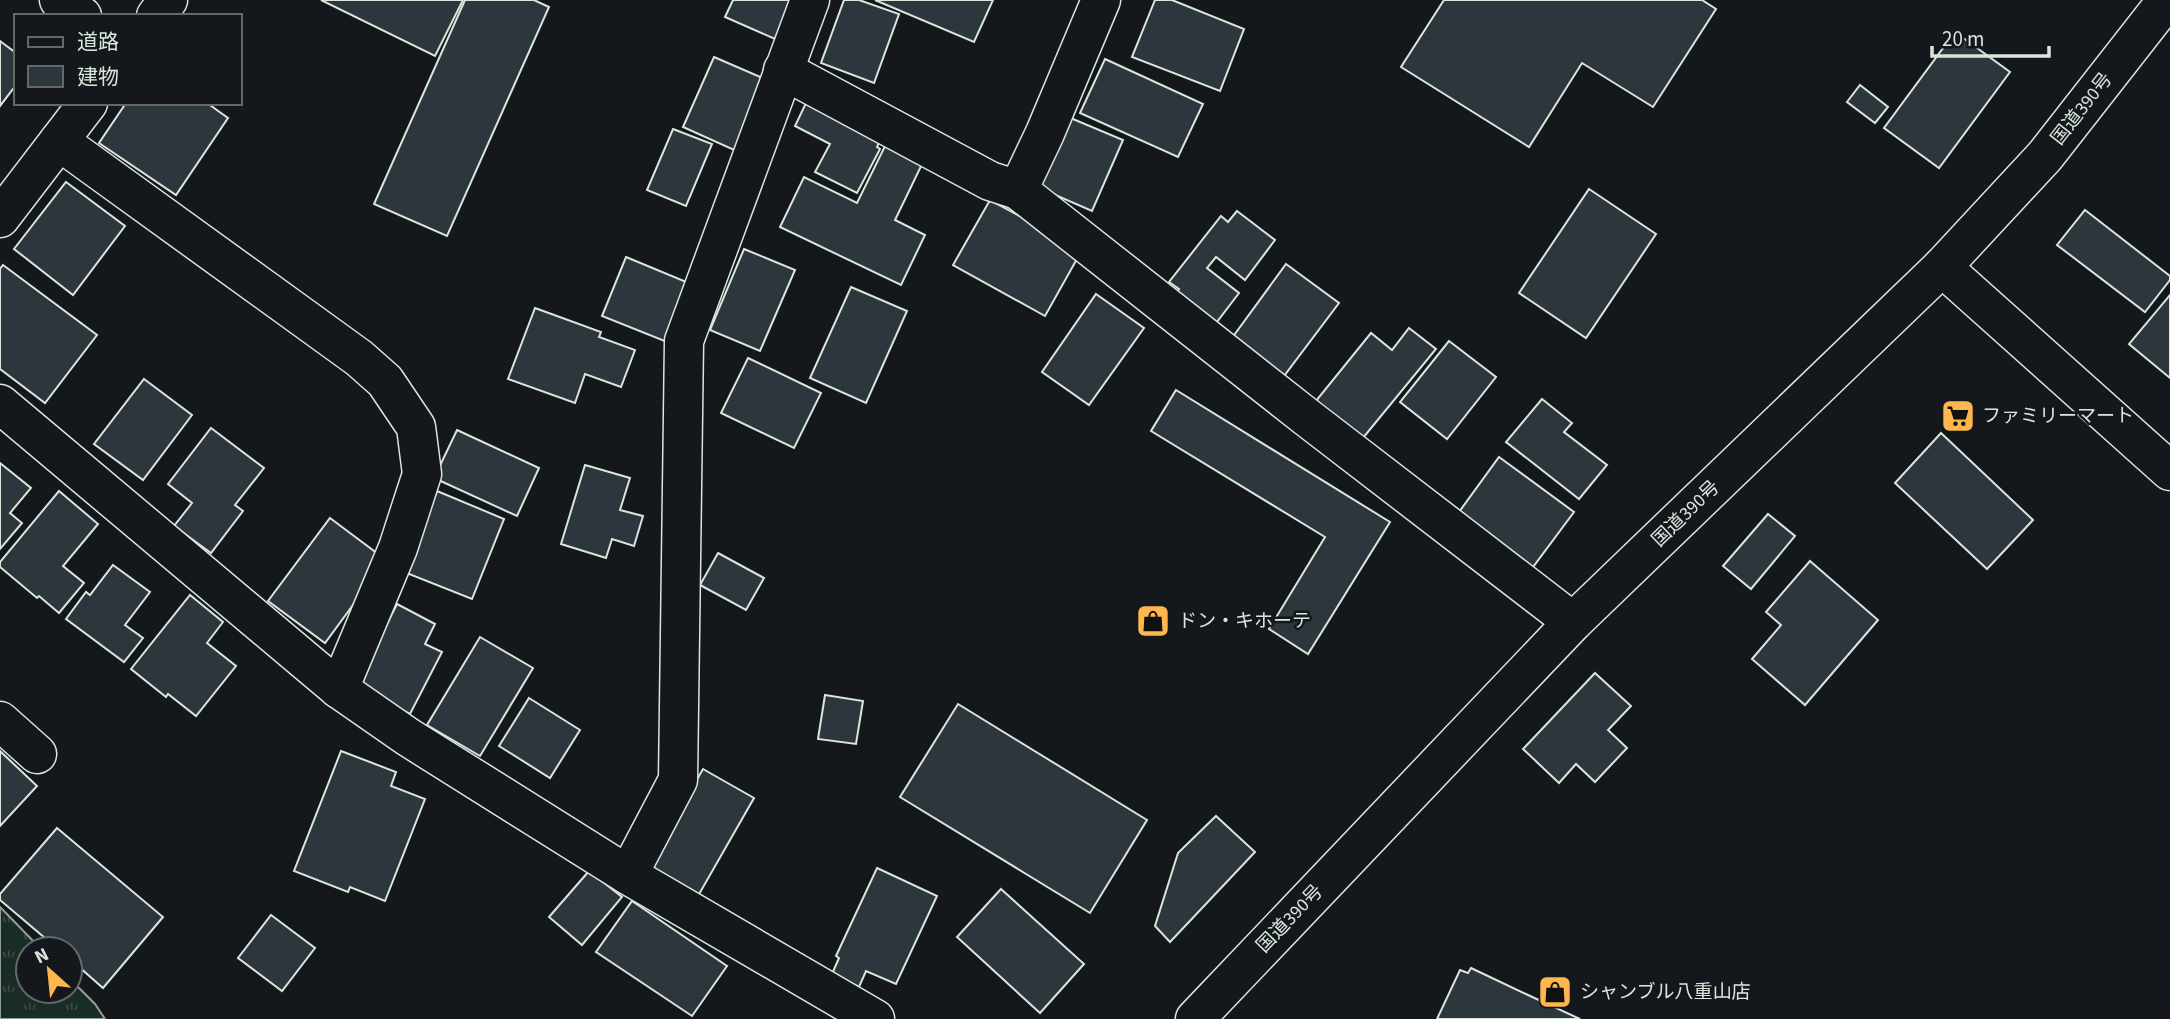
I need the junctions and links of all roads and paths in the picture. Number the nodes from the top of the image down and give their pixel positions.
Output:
1 (59, 0) edge
2 (810, 0) edge
3 (1101, 0) edge
4 (2167, 0) edge
5 (79, 14) edge
6 (783, 70) junction
7 (86, 105) edge
8 (59, 141) junction
9 (1018, 190) junction
10 (0, 218) edge
11 (1942, 267) junction
12 (0, 404) edge
13 (2170, 471) edge
14 (1573, 622) junction
15 (339, 689) junction
16 (0, 721) edge
17 (37, 754) dead end
18 (628, 874) junction
19 (875, 1019) edge
20 (1195, 1019) edge

1 - 5 main road
2 - 6 main road
3 - 9 main road
4 - 11 main road, 国道390号
6 - 9 main road
6 - 18 main road
7 - 8 main road
8 - 10 main road
8 - 15 main road
9 - 14 main road
11 - 13 main road
11 - 14 main road, 国道390号
12 - 15 main road
14 - 20 main road, 国道390号
15 - 18 main road
16 - 17 main road
18 - 19 main road

